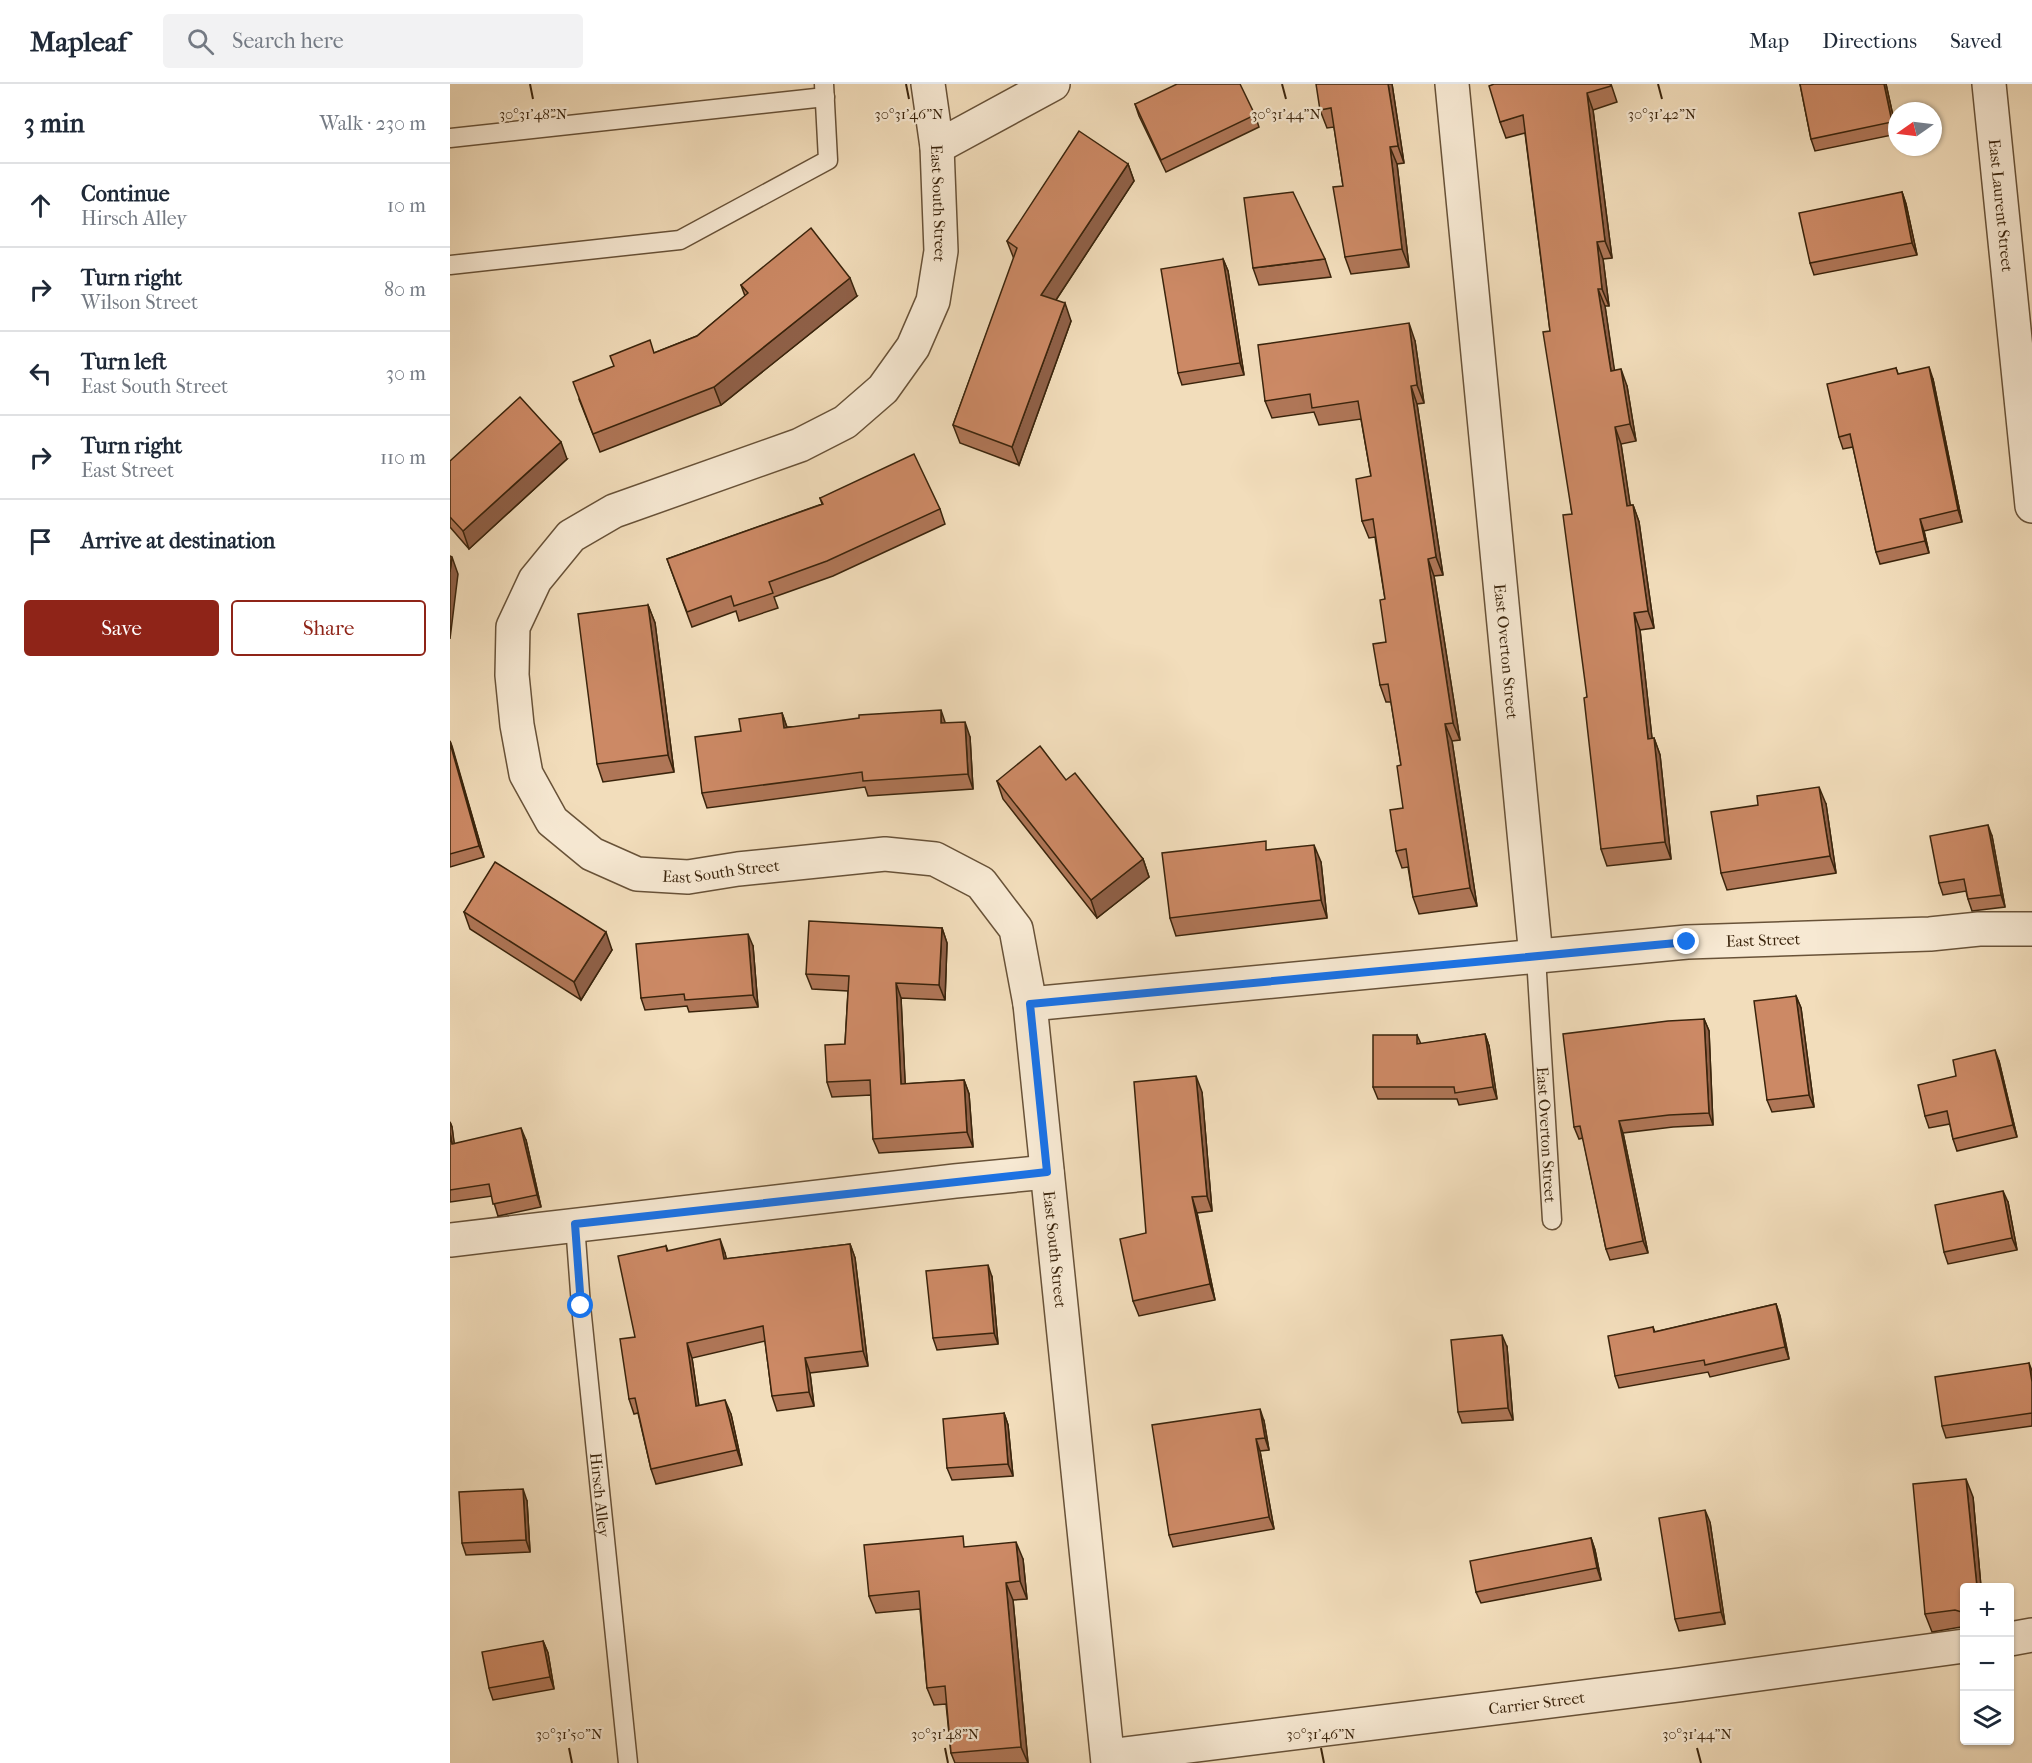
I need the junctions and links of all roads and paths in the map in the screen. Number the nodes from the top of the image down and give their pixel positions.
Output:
1 (928, 84) edge
2 (1053, 84) edge
3 (1452, 84) edge
4 (1989, 84) edge
5 (824, 90) edge
6 (450, 138) edge
7 (937, 147) junction
8 (450, 265) edge
9 (2032, 506) edge
10 (2032, 929) edge
11 (1536, 957) junction
12 (1030, 1004) junction
13 (1047, 1172) junction
14 (1552, 1220) dead end
15 (575, 1224) junction
16 (450, 1240) edge
17 (2032, 1635) edge
18 (2014, 1638) edge
19 (1960, 1647) edge
20 (1108, 1759) edge
21 (628, 1763) edge

1 - 7 street, East South Street
2 - 7 street
3 - 11 street, East Overton Street
4 - 9 street, East Laurent Street
5 - 6 lane
5 - 8 lane
7 - 12 street, East South Street
10 - 11 street, East Street
11 - 12 street, East Street
11 - 14 lane, East Overton Street
12 - 13 street, East South Street
13 - 15 street
13 - 20 street, East South Street
15 - 16 street
15 - 21 lane, Hirsch Alley
17 - 18 street
19 - 20 street, Carrier Street

